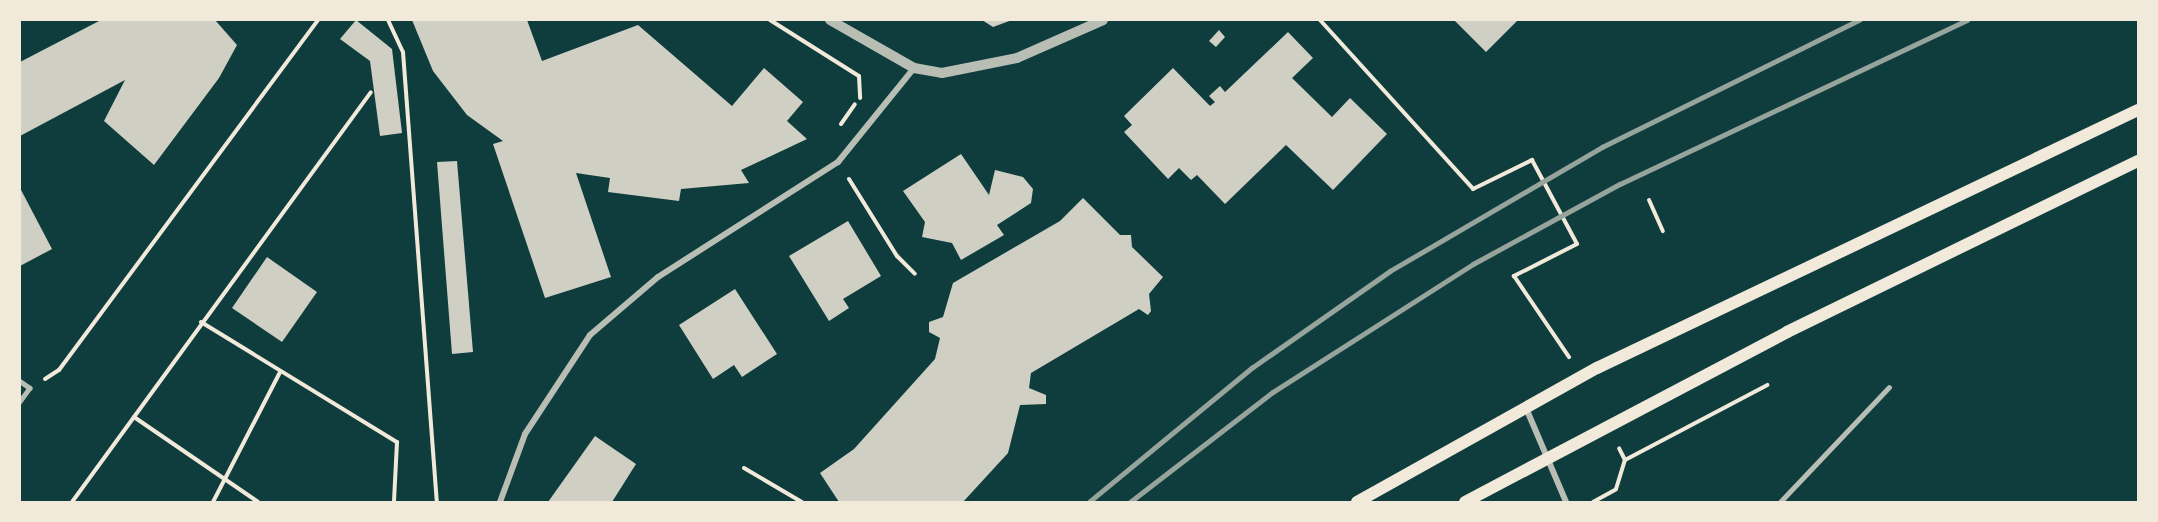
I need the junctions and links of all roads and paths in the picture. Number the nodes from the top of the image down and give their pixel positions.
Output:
1 (318, 20) edge
2 (388, 20) edge
3 (770, 20) edge
4 (830, 20) edge
5 (1103, 20) edge
6 (1320, 20) edge
7 (914, 68) junction
8 (370, 92) dead end
9 (2139, 110) edge
10 (2139, 161) edge
11 (838, 162) junction
12 (1649, 200) dead end
13 (1663, 231) dead end
14 (915, 274) dead end
15 (1528, 299) dead end
16 (201, 322) junction
17 (280, 372) junction
18 (20, 381) edge
19 (1767, 385) dead end
20 (1889, 387) dead end
21 (30, 388) junction
22 (20, 402) edge
23 (1525, 405) junction
24 (134, 417) junction
25 (1545, 460) junction
26 (1625, 460) dead end
27 (744, 468) dead end
28 (226, 481) junction
29 (72, 502) edge
30 (213, 502) edge
31 (258, 502) edge
32 (394, 502) edge
33 (437, 502) edge
34 (500, 502) edge
35 (802, 502) edge
36 (1357, 502) edge
37 (1465, 502) edge
38 (1566, 502) edge
39 (1780, 502) edge

1 - 21 path
2 - 33 path
3 - 11 path
4 - 7 street
5 - 7 street
6 - 15 path
7 - 11 street
8 - 16 path
9 - 23 main road
10 - 25 main road
11 - 14 path
11 - 34 street
12 - 13 path
16 - 17 path
16 - 24 path
17 - 28 path
17 - 32 path
18 - 21 lane
19 - 26 path
20 - 39 lane
21 - 22 lane
23 - 25 street
23 - 36 main road
24 - 28 path
24 - 29 path
25 - 37 main road
25 - 38 street
27 - 35 path
28 - 30 path
28 - 31 path

